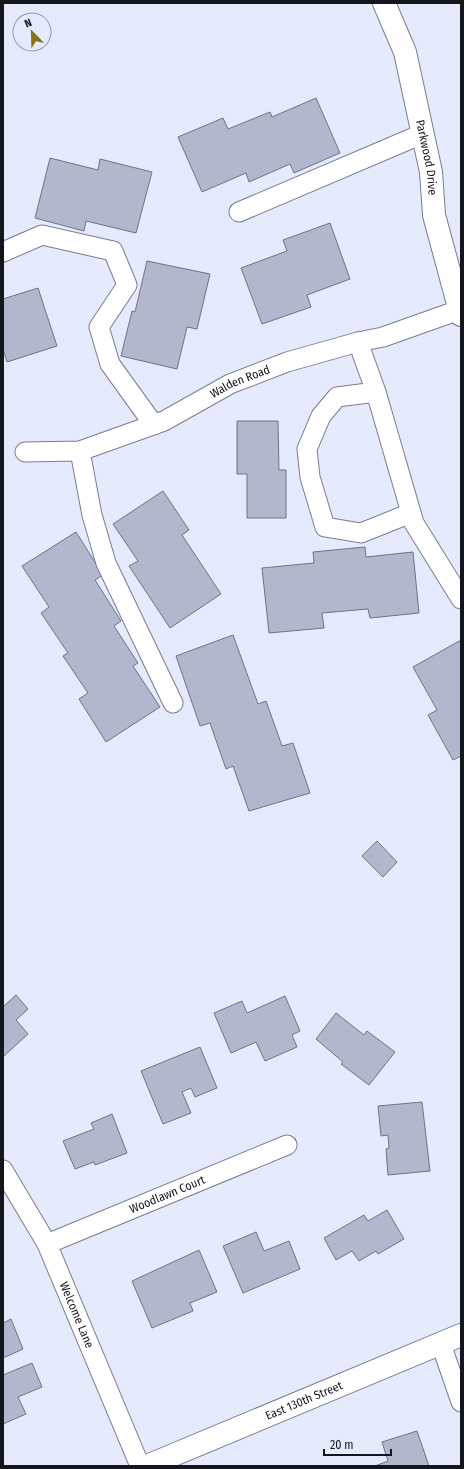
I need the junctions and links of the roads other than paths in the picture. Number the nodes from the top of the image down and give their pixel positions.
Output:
1 (384, 3) edge
2 (422, 134) junction
3 (239, 212) dead end
4 (3, 252) edge
5 (460, 313) edge
6 (358, 342) junction
7 (376, 392) junction
8 (154, 425) junction
9 (80, 451) junction
10 (25, 452) dead end
11 (412, 514) junction
12 (461, 599) edge
13 (174, 703) dead end
14 (287, 1145) dead end
15 (3, 1170) edge
16 (47, 1244) junction
17 (461, 1335) edge
18 (441, 1344) junction
19 (461, 1402) edge
20 (140, 1466) edge
21 (147, 1466) edge

1 - 2 street, Parkwood Drive
2 - 3 street
2 - 5 street, Parkwood Drive
4 - 8 street
5 - 6 street, Walden Road
6 - 7 street
6 - 8 street, Walden Road
7 - 11 street
7 - 11 street
8 - 9 street, Walden Road
9 - 10 street, Walden Road
9 - 13 street
11 - 12 street
14 - 16 street, Woodlawn Court
15 - 16 street, Welcome Lane
16 - 20 street, Welcome Lane
17 - 18 street, East 130th Street
18 - 19 street
18 - 21 street, East 130th Street

